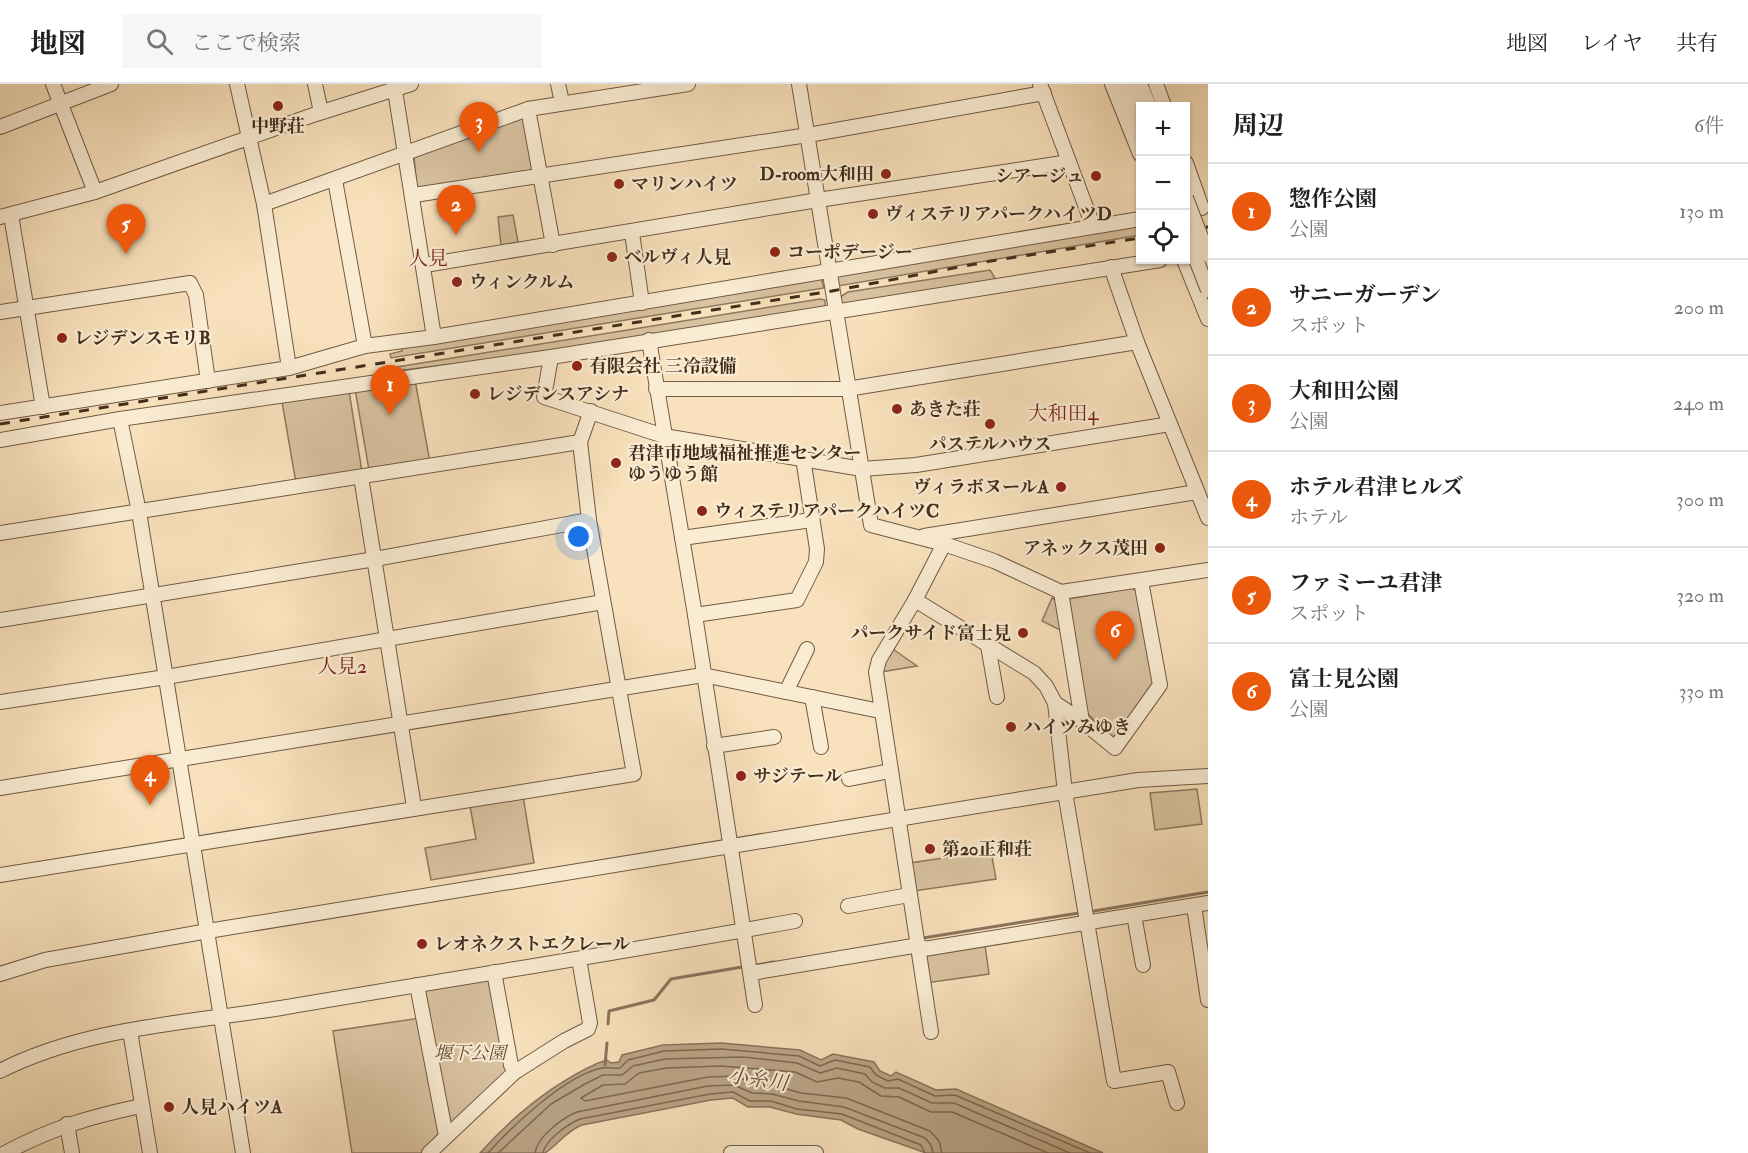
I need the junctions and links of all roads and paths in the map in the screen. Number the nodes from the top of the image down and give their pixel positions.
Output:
1 (53, 84) edge
2 (111, 84) edge
3 (237, 84) edge
4 (315, 84) edge
5 (411, 84) edge
6 (558, 84) edge
7 (688, 84) edge
8 (799, 84) edge
9 (1112, 84) edge
10 (1126, 84) edge
11 (1140, 84) edge
12 (1156, 84) edge
13 (395, 87) edge
14 (1042, 89) edge
15 (562, 102) junction
16 (1147, 102) edge
17 (1163, 102) edge
18 (60, 103) junction
19 (528, 109) junction
20 (1136, 110) edge
21 (321, 112) junction
22 (0, 127) edge
23 (808, 135) junction
24 (250, 137) junction
25 (1136, 144) edge
26 (406, 154) junction
27 (1069, 162) junction
28 (1190, 174) edge
29 (540, 175) junction
30 (335, 180) junction
31 (95, 192) junction
32 (414, 195) junction
33 (818, 200) junction
34 (264, 204) junction
35 (1205, 207) edge
36 (1190, 210) edge
37 (1190, 210) edge
38 (6, 216) edge
39 (1136, 220) edge
40 (1094, 226) junction
41 (632, 233) junction
42 (553, 244) junction
43 (1190, 246) edge
44 (1208, 254) edge
45 (1190, 257) edge
46 (1136, 263) edge
47 (1187, 264) edge
48 (425, 265) junction
49 (1111, 267) junction
50 (829, 271) junction
51 (1208, 290) edge
52 (642, 303) junction
53 (28, 308) junction
54 (0, 312) edge
55 (835, 312) junction
56 (1208, 319) edge
57 (434, 337) junction
58 (649, 340) junction
59 (1137, 342) junction
60 (365, 346) junction
61 (551, 357) junction
62 (289, 368) junction
63 (208, 381) junction
64 (656, 389) junction
65 (847, 389) junction
66 (43, 407) junction
67 (591, 411) junction
68 (0, 413) edge
69 (120, 419) junction
70 (1170, 424) junction
71 (664, 436) junction
72 (0, 441) edge
73 (580, 442) junction
74 (803, 458) junction
75 (862, 469) junction
76 (361, 477) junction
77 (1197, 492) junction
78 (139, 512) junction
79 (1208, 518) edge
80 (589, 520) junction
81 (812, 520) junction
82 (0, 532) edge
83 (920, 537) junction
84 (682, 538) junction
85 (944, 544) junction
86 (375, 559) junction
87 (1208, 570) edge
88 (1141, 581) junction
89 (1061, 592) junction
90 (152, 595) junction
91 (915, 600) junction
92 (603, 602) junction
93 (695, 615) junction
94 (0, 620) edge
95 (389, 639) junction
96 (988, 646) junction
97 (807, 649) dead end
98 (703, 675) junction
99 (166, 677) junction
100 (619, 688) junction
101 (786, 692) junction
102 (812, 697) junction
103 (997, 698) dead end
104 (0, 702) edge
105 (1055, 703) junction
106 (880, 711) junction
107 (1082, 721) junction
108 (402, 722) junction
109 (774, 737) dead end
110 (714, 746) junction
111 (821, 747) dead end
112 (178, 758) junction
113 (890, 771) junction
114 (1208, 776) edge
115 (849, 779) dead end
116 (0, 788) edge
117 (1065, 792) junction
118 (414, 807) junction
119 (898, 819) junction
120 (193, 845) junction
121 (731, 846) junction
122 (0, 875) edge
123 (909, 896) junction
124 (1208, 903) edge
125 (849, 906) dead end
126 (1194, 906) junction
127 (1134, 915) junction
128 (795, 921) dead end
129 (1089, 922) junction
130 (744, 930) junction
131 (208, 931) junction
132 (919, 945) junction
133 (579, 959) junction
134 (1143, 965) dead end
135 (494, 972) junction
136 (750, 973) junction
137 (0, 974) edge
138 (417, 985) junction
139 (1208, 1000) edge
140 (755, 1005) dead end
141 (221, 1018) junction
142 (130, 1031) junction
143 (931, 1032) dead end
144 (0, 1071) edge
145 (515, 1072) junction
146 (1178, 1103) dead end
147 (141, 1106) junction
148 (67, 1124) junction
149 (446, 1136) junction
150 (5, 1153) edge
151 (72, 1153) edge
152 (150, 1153) edge
153 (243, 1153) edge
154 (429, 1153) edge
155 (731, 1153) edge
156 (816, 1153) edge

1 - 18 street
2 - 18 street
3 - 24 street
4 - 21 street
5 - 13 street
6 - 15 street
7 - 15 street
8 - 23 street
9 - 25 street
10 - 20 street
11 - 16 street
12 - 17 street
13 - 21 street
13 - 26 street
14 - 23 street
14 - 27 street
15 - 19 street
18 - 22 street
18 - 31 street
19 - 26 street
19 - 29 street
21 - 24 street
23 - 29 street
23 - 33 street
24 - 31 street
24 - 34 street
26 - 30 street
26 - 32 street
27 - 33 street
27 - 40 street
28 - 35 street
29 - 32 street
29 - 42 street
30 - 34 street
30 - 60 street
31 - 38 street
32 - 48 street
33 - 41 street
33 - 50 street
34 - 62 street
35 - 36 street
37 - 44 street, bridge
38 - 53 street
39 - 40 street
40 - 50 street
41 - 42 street
41 - 52 street
42 - 48 street
43 - 51 street, bridge
44 - 45 street
46 - 49 street
47 - 56 street
48 - 57 street
49 - 55 street
49 - 59 street
50 - 52 street
50 - 55 street
52 - 57 street
53 - 54 street
53 - 63 street
53 - 66 street
55 - 58 street
55 - 65 street
57 - 60 street
58 - 61 street
58 - 64 street
59 - 65 street
59 - 70 street
60 - 62 street
61 - 67 street
61 - 69 street
62 - 63 street
63 - 66 street
64 - 65 street
64 - 71 street
65 - 75 street
66 - 68 street
67 - 71 street
67 - 73 street
69 - 72 street
69 - 78 street
70 - 75 street
70 - 77 street
71 - 74 street
71 - 84 street
73 - 76 street
73 - 80 street
74 - 75 street
74 - 81 street
75 - 83 street
76 - 78 street
76 - 86 street
77 - 79 street
77 - 83 street
78 - 82 street
78 - 90 street
80 - 86 street
80 - 92 street
81 - 84 street
81 - 93 street
83 - 85 street
84 - 93 street
85 - 89 street
85 - 91 street
86 - 90 street
86 - 95 street
87 - 88 street
88 - 89 street
88 - 107 street
89 - 107 street
90 - 94 street
90 - 99 street
91 - 96 street
91 - 106 street
92 - 95 street
92 - 100 street
93 - 98 street
95 - 99 street
95 - 108 street
96 - 103 street
96 - 105 street
97 - 101 street
98 - 100 street
98 - 101 street
98 - 110 street
99 - 104 street
99 - 112 street
100 - 108 street
100 - 118 street
101 - 102 street
102 - 106 street
102 - 111 street
105 - 107 street
105 - 117 street
106 - 113 street
108 - 112 street
108 - 118 street
109 - 110 street
110 - 121 street
112 - 116 street
112 - 120 street
113 - 115 street
113 - 119 street
114 - 117 street
117 - 119 street
117 - 129 street
118 - 120 street
119 - 121 street
119 - 123 street
120 - 122 street
120 - 131 street
121 - 130 street
121 - 131 street
123 - 125 street
123 - 132 street
124 - 126 street
126 - 127 street
126 - 139 street
127 - 129 street
127 - 134 street
128 - 130 street
129 - 132 street
129 - 146 street
130 - 133 street
130 - 136 street
131 - 137 street
131 - 141 street
132 - 136 street
132 - 143 street
133 - 135 street
133 - 145 street
135 - 138 street
135 - 145 street
136 - 140 street
138 - 141 street
138 - 149 street
141 - 142 street
141 - 153 street
142 - 144 street
142 - 147 street
145 - 149 street
147 - 148 street
147 - 152 street
148 - 150 street
148 - 151 street
149 - 154 street
155 - 156 street

